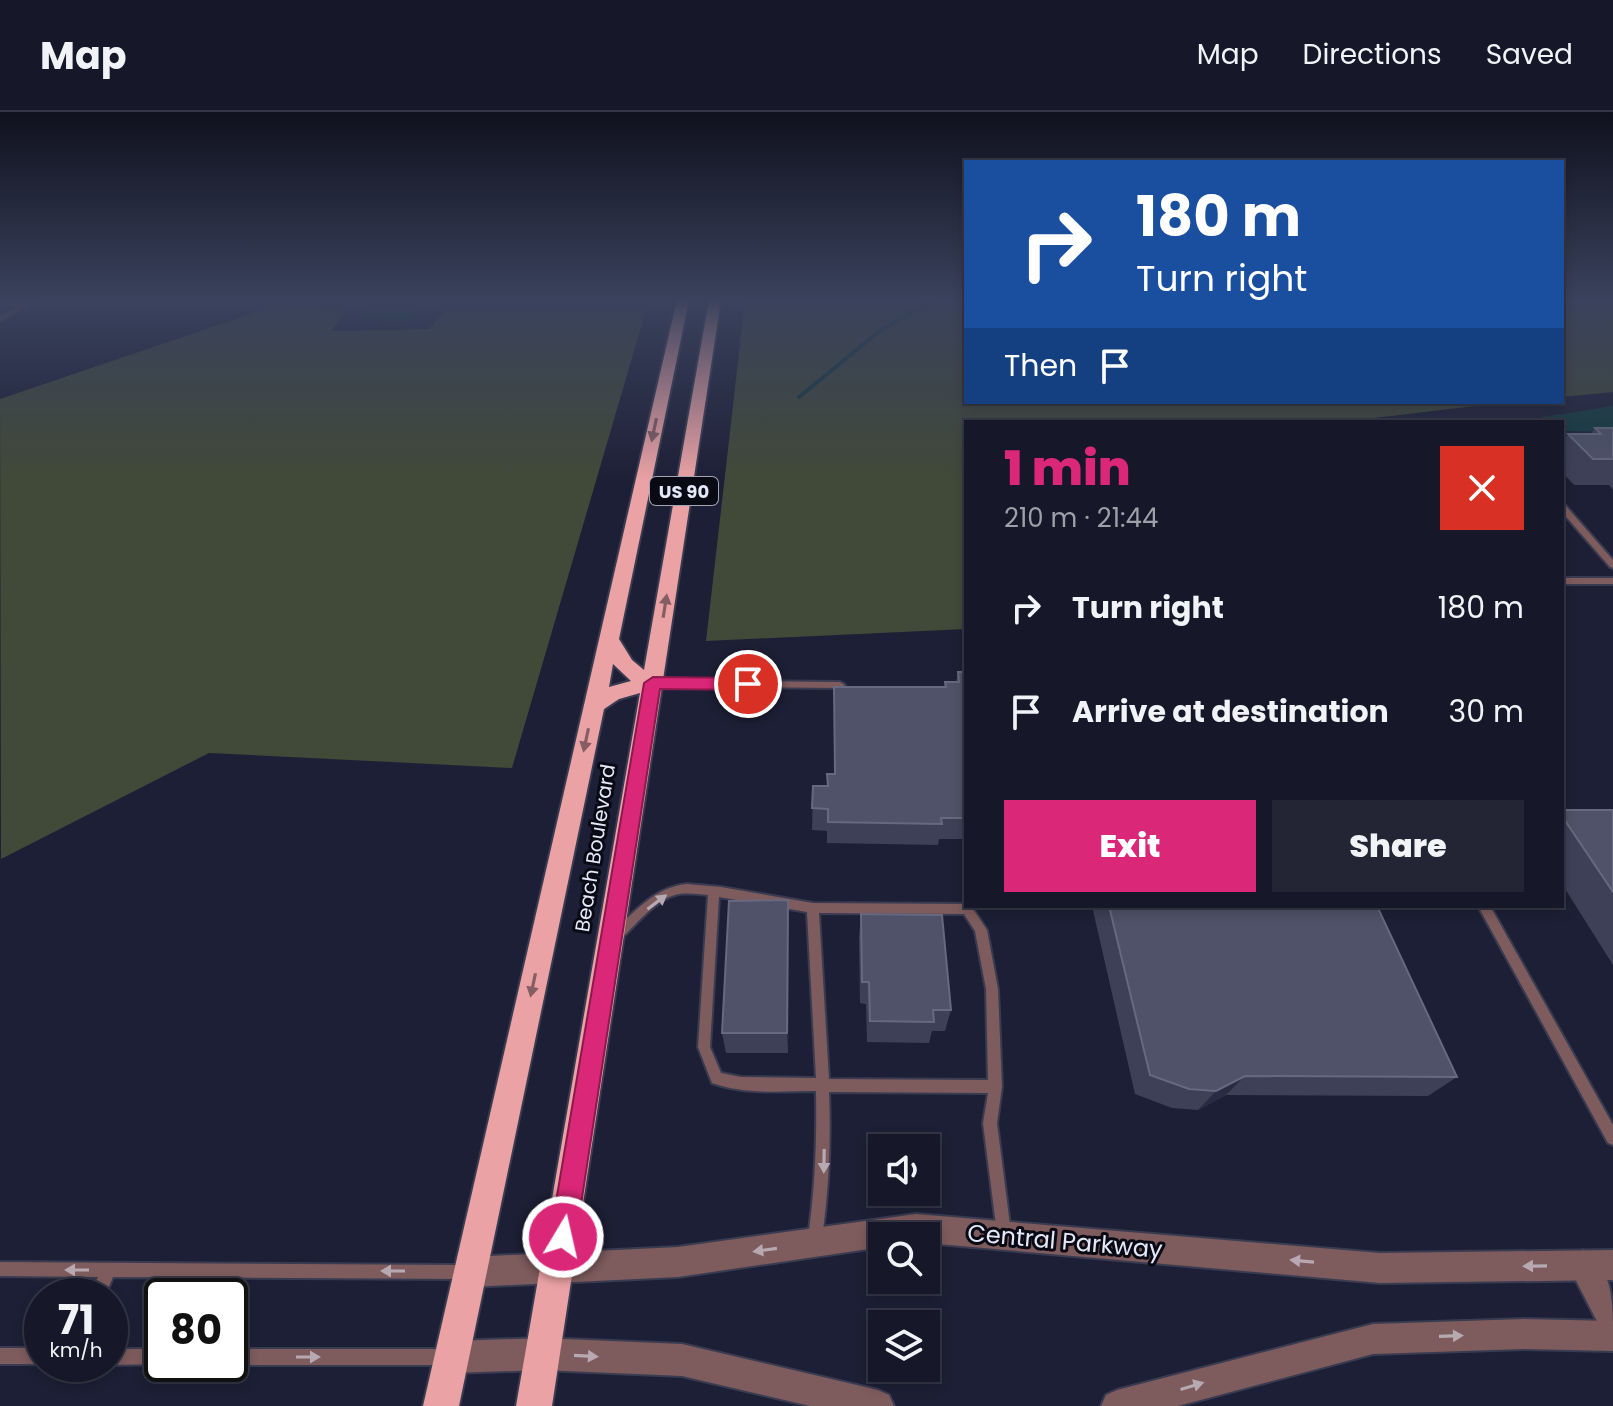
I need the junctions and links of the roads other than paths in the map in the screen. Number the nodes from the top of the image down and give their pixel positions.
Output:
1 (670, 360) edge
2 (705, 360) edge
3 (1564, 509) edge
4 (1613, 565) edge
5 (1564, 581) edge
6 (1613, 581) edge
7 (608, 637) junction
8 (653, 683) junction
9 (840, 685) edge
10 (593, 706) junction
11 (714, 892) junction
12 (813, 908) junction
13 (1485, 908) edge
14 (611, 941) junction
15 (822, 1083) junction
16 (995, 1087) junction
17 (1613, 1138) edge
18 (1004, 1235) junction
19 (814, 1243) junction
20 (1598, 1265) edge
21 (558, 1268) junction
22 (0, 1269) edge
23 (109, 1270) junction
24 (471, 1272) junction
25 (105, 1278) edge
26 (1613, 1320) edge
27 (1613, 1336) edge
28 (542, 1354) junction
29 (0, 1356) edge
30 (24, 1356) edge
31 (248, 1357) edge
32 (452, 1357) junction
33 (441, 1406) edge
34 (534, 1406) edge
35 (878, 1406) edge
36 (1117, 1406) edge

1 -> 7 highway, US 90
8 -> 2 highway, Beach Boulevard / US 90
3 - 4 lane
5 - 6 lane
7 - 8 highway
7 - 10 highway, US 90
8 - 9 lane
8 - 10 highway
8 - 14 highway, Beach Boulevard / US 90
10 -> 24 highway, US 90
11 - 12 lane
14 -> 11 lane
11 - 15 lane
12 - 15 lane
12 - 16 lane
13 - 17 lane
14 - 21 highway, Beach Boulevard / US 90
15 - 16 lane
15 -> 19 lane
16 - 18 lane
18 - 19 street, Central Parkway
20 -> 18 street, Central Parkway
19 -> 21 street, Central Parkway
20 - 26 street
21 - 24 street, Central Parkway
21 - 28 highway, Beach Boulevard / US 90
23 -> 22 lane
24 -> 23 lane
23 - 25 lane
24 - 32 highway, US 90
36 -> 27 street
28 - 32 street
28 - 34 highway, Beach Boulevard / US 90
28 -> 35 street
29 - 30 lane
31 -> 32 lane
32 - 33 highway, US 90

